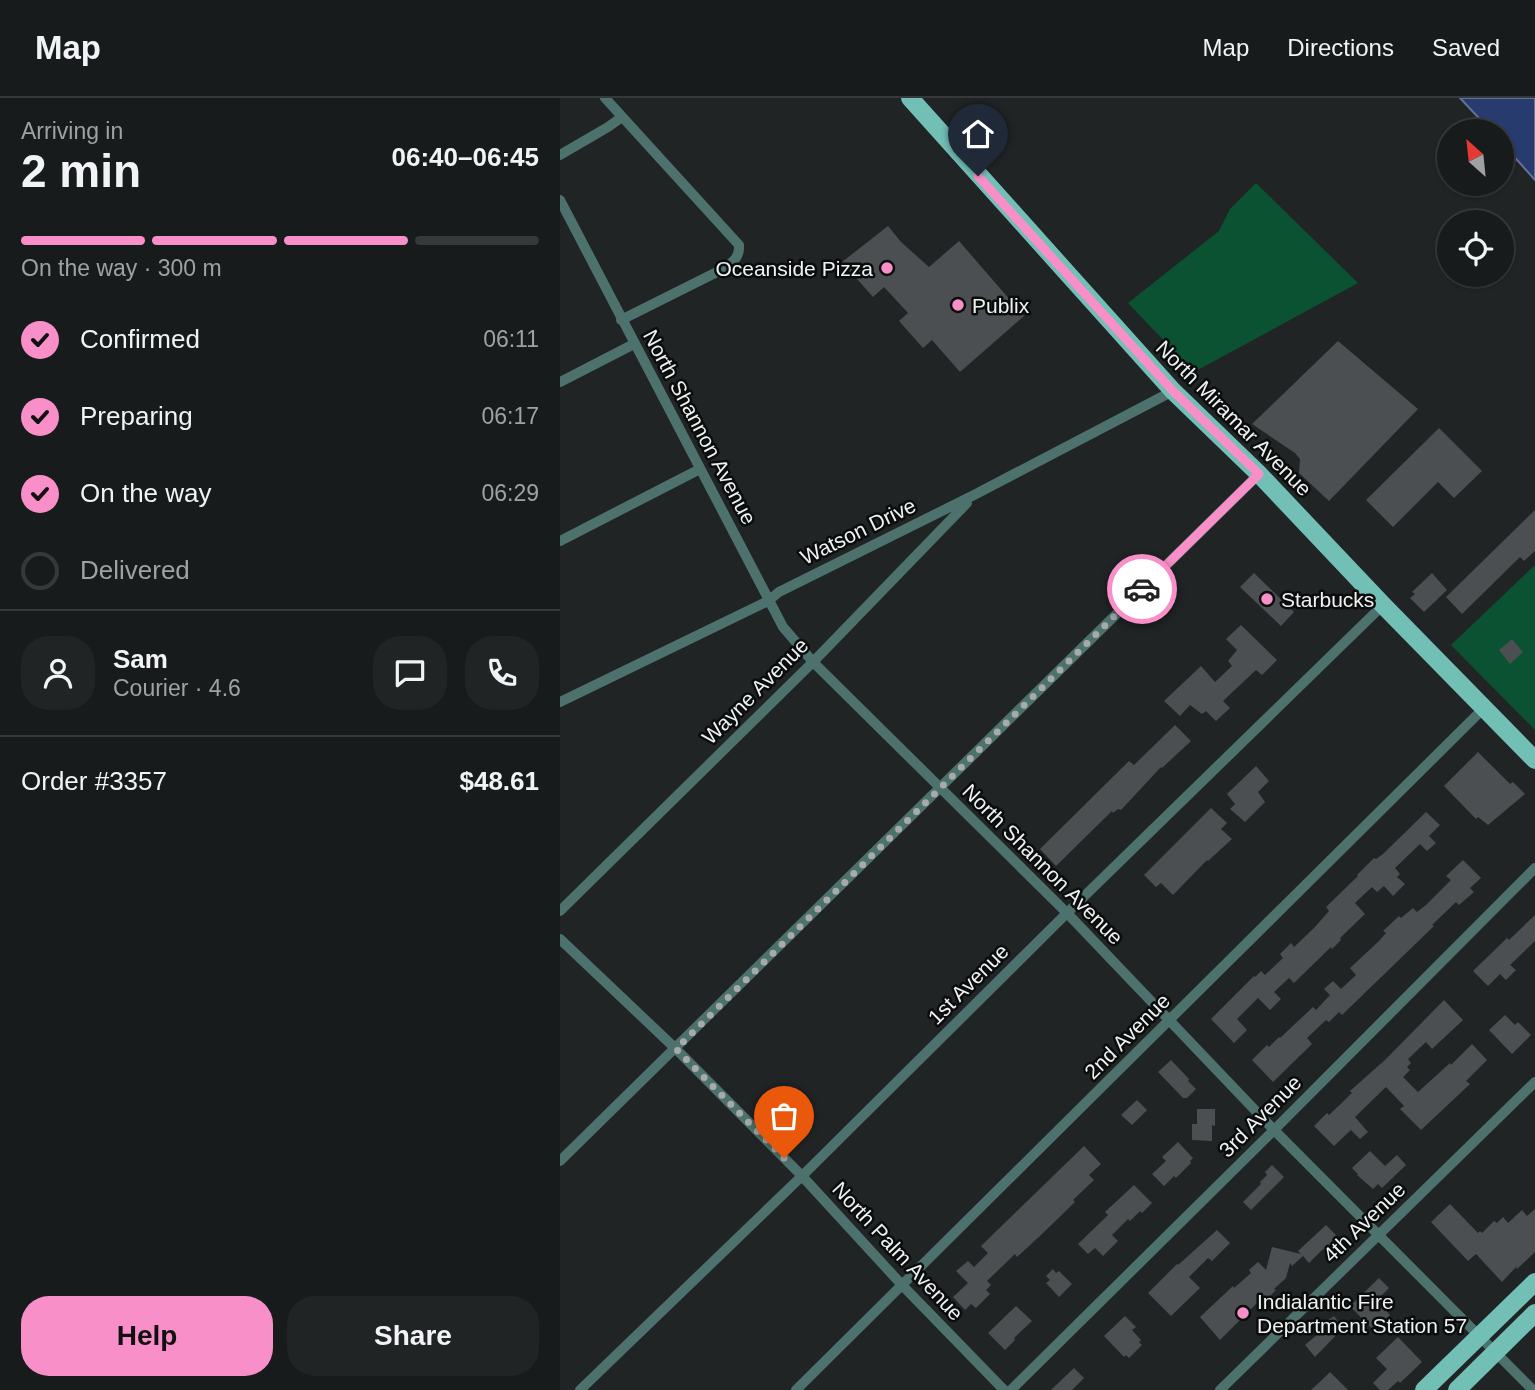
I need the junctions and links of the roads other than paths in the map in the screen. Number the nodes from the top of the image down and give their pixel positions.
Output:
1 (605, 98) edge
2 (910, 98) edge
3 (622, 117) junction
4 (560, 155) edge
5 (560, 200) edge
6 (565, 221) edge
7 (621, 320) junction
8 (634, 344) junction
9 (560, 382) edge
10 (1173, 391) junction
11 (700, 469) junction
12 (1259, 474) junction
13 (974, 495) junction
14 (560, 541) edge
15 (768, 600) junction
16 (1382, 605) junction
17 (813, 662) junction
18 (560, 702) edge
19 (1484, 708) junction
20 (1535, 760) edge
21 (940, 787) junction
22 (1535, 868) edge
23 (560, 911) edge
24 (1066, 913) junction
25 (560, 939) edge
26 (1170, 1021) junction
27 (676, 1049) junction
28 (1535, 1082) edge
29 (1274, 1130) junction
30 (560, 1161) edge
31 (802, 1176) junction
32 (1378, 1235) junction
33 (1535, 1282) edge
34 (902, 1285) junction
35 (1535, 1313) edge
36 (1480, 1336) junction
37 (1496, 1352) junction
38 (580, 1390) edge
39 (796, 1390) edge
40 (1004, 1390) edge
41 (1011, 1390) edge
42 (1220, 1390) edge
43 (1424, 1390) edge
44 (1457, 1390) edge
45 (1533, 1390) edge

1 - 3 street
2 - 10 main road, North Miramar Avenue
3 - 4 street
3 - 7 street
5 - 6 street, North Shannon Avenue
6 - 7 street, North Shannon Avenue
7 - 8 street, North Shannon Avenue
8 - 9 street
8 - 11 street, North Shannon Avenue
10 - 12 main road, North Miramar Avenue
10 - 13 street, Watson Drive
11 - 14 street
11 - 15 street, North Shannon Avenue
12 - 16 main road, North Miramar Avenue
12 - 21 street
13 - 15 street, Watson Drive
13 - 17 street, Wayne Avenue
15 - 17 street, North Shannon Avenue
15 - 18 street, Watson Drive
16 - 19 main road, North Miramar Avenue
16 - 24 street, 1st Avenue
17 - 21 street, North Shannon Avenue
17 - 23 street, Wayne Avenue
19 - 20 main road, North Miramar Avenue
19 - 26 street, 2nd Avenue
21 - 24 street, North Shannon Avenue
21 - 27 street
22 - 29 street, 3rd Avenue
24 - 26 street, North Shannon Avenue
24 - 31 street, 1st Avenue
25 - 27 street, North Palm Avenue
26 - 29 street, North Shannon Avenue
26 - 34 street, 2nd Avenue
27 - 30 street
27 - 31 street, North Palm Avenue
28 - 32 street, 4th Avenue
29 - 32 street, North Shannon Avenue
29 - 41 street, 3rd Avenue
31 - 34 street, North Palm Avenue
31 - 38 street, 1st Avenue
32 - 36 street, North Shannon Avenue
32 - 42 street, 4th Avenue
33 - 36 main road
34 - 39 street, 2nd Avenue
34 - 40 street, North Palm Avenue
35 - 37 main road
36 - 37 street, North Shannon Avenue
36 - 43 main road
37 - 44 main road
37 - 45 street, North Shannon Avenue

